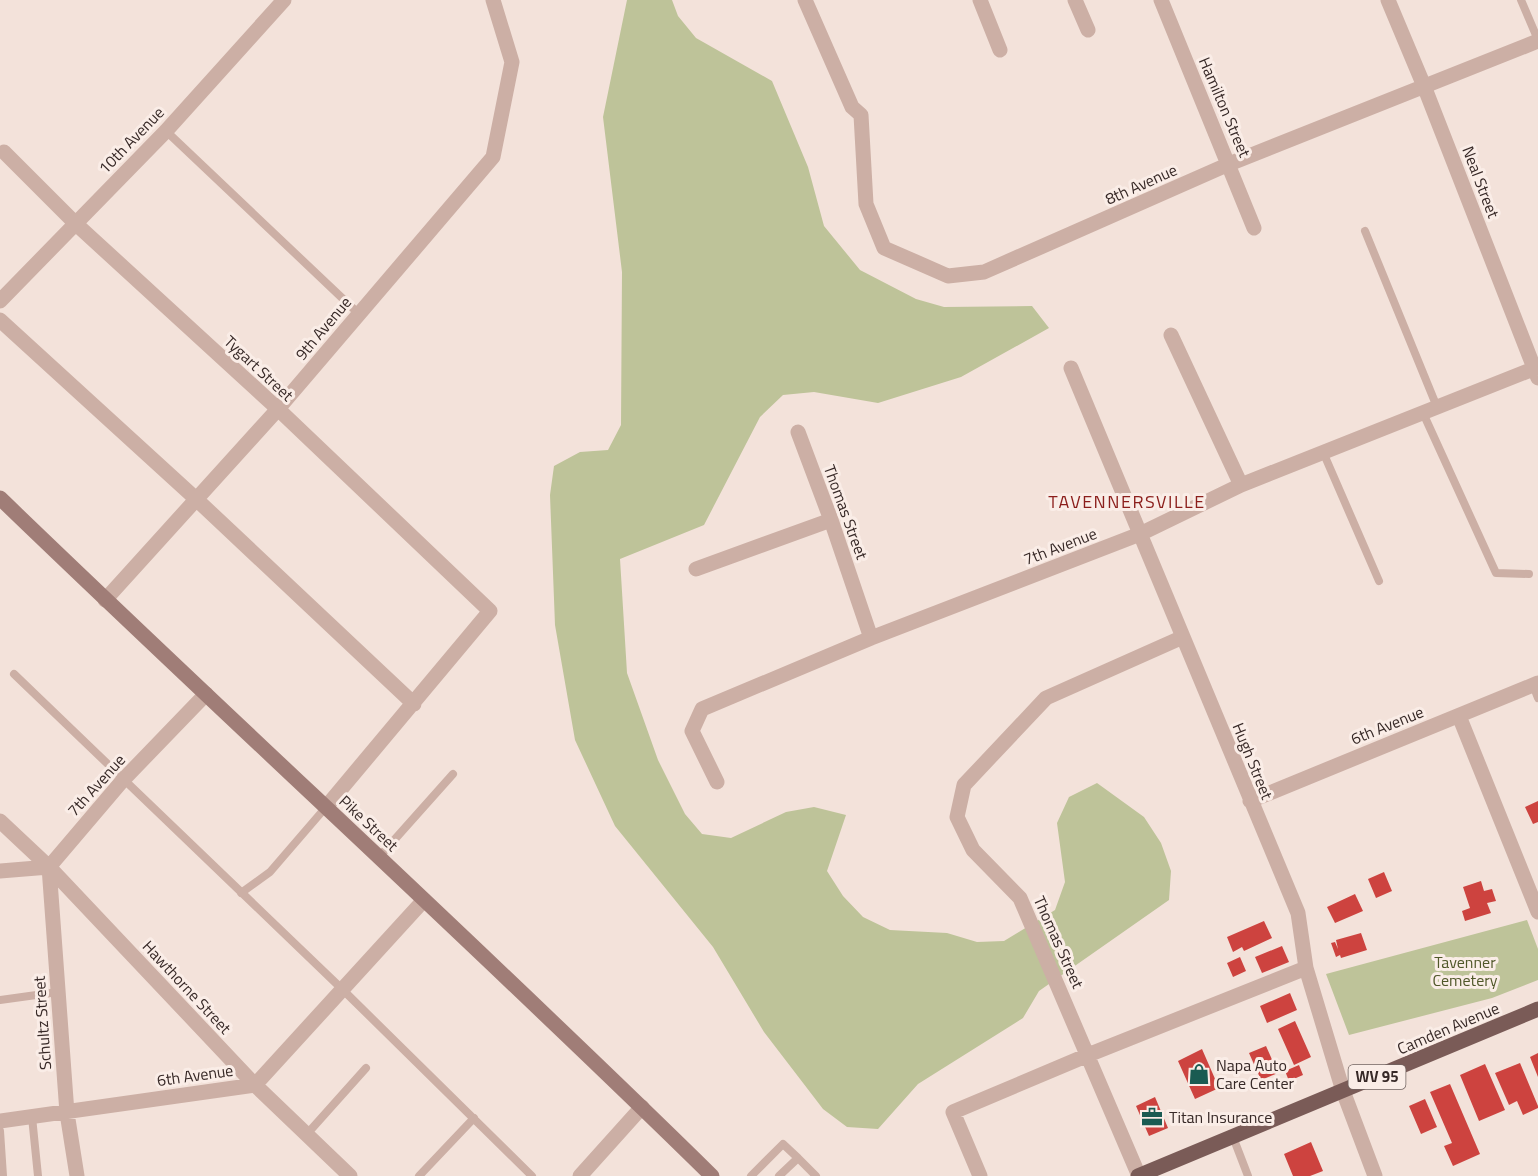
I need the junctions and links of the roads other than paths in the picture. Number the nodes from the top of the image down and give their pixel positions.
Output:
1 (284, 0) edge
2 (493, 0) edge
3 (805, 0) edge
4 (980, 0) edge
5 (1076, 0) edge
6 (1161, 0) edge
7 (1388, 0) edge
8 (1521, 0) edge
9 (1088, 30) dead end
10 (1538, 41) edge
11 (1000, 50) dead end
12 (1424, 86) junction
13 (166, 131) junction
14 (4, 152) dead end
15 (1229, 164) junction
16 (76, 224) junction
17 (1254, 228) dead end
18 (1365, 231) dead end
19 (0, 302) edge
20 (359, 314) junction
21 (0, 320) edge
22 (1171, 334) dead end
23 (1071, 368) dead end
24 (1537, 372) edge
25 (278, 409) junction
26 (1430, 410) junction
27 (798, 432) dead end
28 (1323, 453) junction
29 (1241, 485) junction
30 (0, 498) edge
31 (195, 498) junction
32 (831, 520) junction
33 (1140, 534) junction
34 (696, 568) dead end
35 (1529, 574) dead end
36 (1379, 581) dead end
37 (105, 600) junction
38 (1183, 637) junction
39 (871, 638) junction
40 (14, 674) dead end
41 (1536, 689) edge
42 (206, 694) junction
43 (414, 704) junction
44 (1459, 716) junction
45 (453, 774) dead end
46 (123, 780) junction
47 (717, 782) dead end
48 (1250, 801) junction
49 (326, 807) junction
50 (0, 820) edge
51 (379, 857) junction
52 (49, 867) junction
53 (0, 871) edge
54 (1533, 887) edge
55 (241, 892) junction
56 (424, 900) junction
57 (1538, 912) edge
58 (1306, 968) junction
59 (342, 989) junction
60 (58, 992) junction
61 (0, 1000) edge
62 (1538, 1009) edge
63 (1088, 1055) junction
64 (366, 1068) dead end
65 (255, 1084) junction
66 (1343, 1091) junction
67 (642, 1107) junction
68 (67, 1113) junction
69 (32, 1117) junction
70 (474, 1118) junction
71 (0, 1121) edge
72 (0, 1131) edge
73 (307, 1134) junction
74 (1233, 1137) junction
75 (798, 1158) junction
76 (1161, 1172) edge
77 (3, 1176) edge
78 (38, 1176) edge
79 (77, 1176) edge
80 (350, 1176) edge
81 (419, 1176) edge
82 (532, 1176) edge
83 (580, 1176) edge
84 (712, 1176) edge
85 (751, 1176) edge
86 (779, 1176) edge
87 (816, 1176) edge
88 (980, 1176) edge
89 (1138, 1176) edge
90 (1248, 1176) edge
91 (1376, 1176) edge

1 - 13 street, 10th Avenue
2 - 20 street, 9th Avenue
3 - 15 street, 8th Avenue
4 - 11 street
5 - 9 street
6 - 15 street, Hamilton Street
7 - 12 street, Neal Street
8 - 10 lane
10 - 12 street, 8th Avenue
12 - 15 street, 8th Avenue
12 - 24 street, Neal Street
13 - 16 street, 10th Avenue
13 - 20 lane
14 - 16 street, Tygart Street
15 - 17 street, Hamilton Street
16 - 19 street, 10th Avenue
16 - 25 street, Tygart Street
18 - 26 lane
20 - 25 street, 9th Avenue
21 - 31 street
22 - 29 street
23 - 33 street, Hugh Street
24 - 26 street, 7th Avenue
25 - 31 street, 9th Avenue
25 - 43 street, Tygart Street
26 - 28 street, 7th Avenue
26 - 35 lane
27 - 32 street, Thomas Street
28 - 29 street, 7th Avenue
28 - 36 lane
29 - 33 street, 7th Avenue
30 - 37 main road, Pike Street
31 - 37 street, 9th Avenue
31 - 43 street
32 - 34 street
32 - 39 street, Thomas Street
33 - 38 street, Hugh Street
33 - 39 street, 7th Avenue
37 - 42 main road, Pike Street
38 - 48 street, Hugh Street
38 - 63 street, Thomas Street
39 - 47 street, 7th Avenue
40 - 46 lane
41 - 44 street, 6th Avenue
42 - 46 street, 7th Avenue
42 - 49 main road, Pike Street
43 - 49 street
44 - 48 street, 6th Avenue
44 - 54 street
45 - 51 lane
46 - 52 street, 7th Avenue
46 - 55 lane
48 - 58 street, Hugh Street
49 - 51 main road, Pike Street
49 - 55 lane
50 - 52 street, Hawthorne Street
51 - 56 main road, Pike Street
52 - 53 street
52 - 60 street, Schultz Street
52 - 65 street, Hawthorne Street
54 - 57 street
55 - 59 lane
56 - 59 street, 6th Avenue
56 - 67 main road, Pike Street
58 - 63 street
58 - 66 street, Hugh Street
59 - 65 street, 6th Avenue
59 - 70 lane
60 - 61 lane
60 - 68 street, Schultz Street
62 - 66 main road, Camden Avenue / WV 95
63 - 88 street
63 - 89 street, Thomas Street
64 - 73 lane
65 - 68 street, 6th Avenue
65 - 73 street, Hawthorne Street
66 - 74 main road, Camden Avenue / WV 95
66 - 91 street, Hugh Street
67 - 83 street
67 - 84 main road, Pike Street
68 - 69 street, 6th Avenue
68 - 79 street, Schultz Street
69 - 71 street, 6th Avenue
69 - 78 lane
70 - 81 lane
70 - 82 lane
72 - 77 lane
73 - 80 street, Hawthorne Street
74 - 76 main road, Camden Avenue / WV 95
74 - 90 lane
75 - 85 lane
75 - 86 lane
75 - 87 lane
76 - 89 main road, Camden Avenue / WV 95

